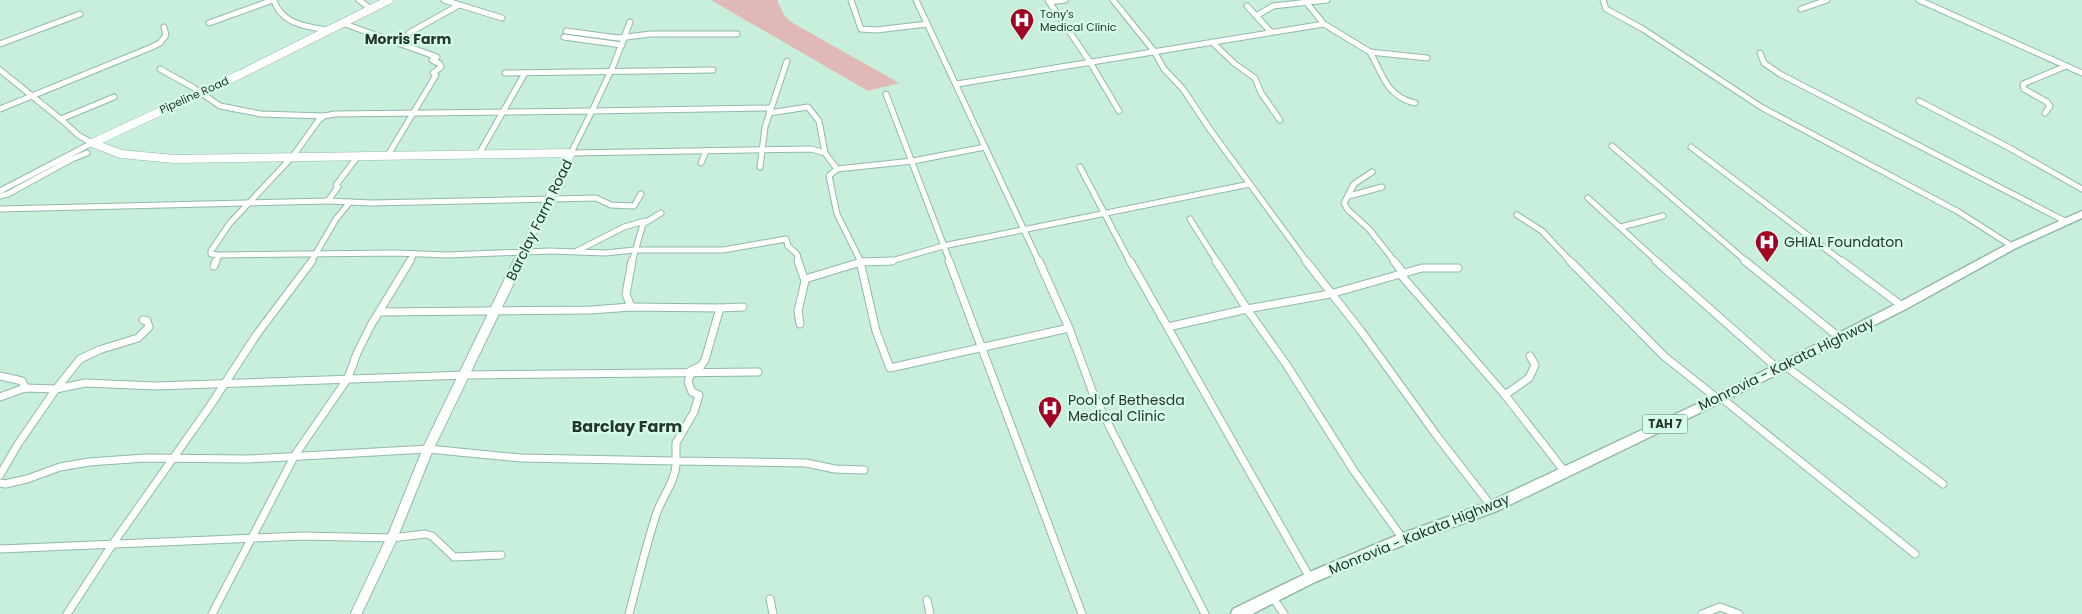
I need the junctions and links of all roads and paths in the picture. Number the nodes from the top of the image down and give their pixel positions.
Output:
1 (273, 0) edge
2 (359, 0) edge
3 (390, 0) edge
4 (444, 0) edge
5 (851, 0) edge
6 (916, 0) edge
7 (1065, 0) edge
8 (1113, 0) edge
9 (1328, 0) edge
10 (1603, 0) edge
11 (1827, 0) edge
12 (1919, 0) edge
13 (1048, 1) edge
14 (1306, 2) junction
15 (459, 5) junction
16 (1247, 6) dead end
17 (371, 9) junction
18 (1800, 9) dead end
19 (80, 14) dead end
20 (1256, 16) junction
21 (502, 18) dead end
22 (630, 22) dead end
23 (209, 23) dead end
24 (342, 24) junction
25 (927, 24) junction
26 (1324, 24) junction
27 (164, 27) dead end
28 (328, 30) junction
29 (566, 31) dead end
30 (1271, 32) junction
31 (409, 33) dead end
32 (737, 34) dead end
33 (564, 37) dead end
34 (624, 37) junction
35 (1212, 42) junction
36 (0, 44) edge
37 (622, 44) junction
38 (1154, 51) junction
39 (1370, 52) junction
40 (1760, 54) dead end
41 (1427, 58) dead end
42 (787, 61) dead end
43 (1090, 62) junction
44 (2066, 66) junction
45 (160, 69) dead end
46 (0, 70) edge
47 (713, 70) dead end
48 (504, 73) dead end
49 (525, 73) junction
50 (610, 73) junction
51 (2082, 73) edge
52 (957, 84) junction
53 (199, 93) junction
54 (886, 94) dead end
55 (32, 96) junction
56 (114, 97) dead end
57 (1919, 101) dead end
58 (1415, 103) dead end
59 (0, 109) edge
60 (770, 110) junction
61 (504, 111) junction
62 (592, 111) junction
63 (1119, 111) dead end
64 (413, 113) junction
65 (2045, 113) dead end
66 (324, 116) junction
67 (61, 119) junction
68 (1280, 120) dead end
69 (92, 143) junction
70 (1612, 146) dead end
71 (985, 147) junction
72 (1691, 147) dead end
73 (760, 150) junction
74 (706, 151) junction
75 (87, 153) dead end
76 (571, 153) junction
77 (826, 153) junction
78 (479, 154) junction
79 (388, 155) junction
80 (293, 156) junction
81 (358, 156) junction
82 (913, 160) junction
83 (701, 163) dead end
84 (760, 167) dead end
85 (1080, 167) dead end
86 (837, 169) junction
87 (1372, 172) dead end
88 (1250, 184) junction
89 (1382, 187) dead end
90 (2082, 189) edge
91 (0, 191) edge
92 (641, 194) dead end
93 (0, 196) edge
94 (1349, 196) junction
95 (1588, 198) dead end
96 (550, 200) junction
97 (328, 201) junction
98 (350, 202) junction
99 (249, 203) junction
100 (0, 209) edge
101 (661, 213) dead end
102 (1103, 213) junction
103 (1517, 215) dead end
104 (1664, 216) dead end
105 (2081, 216) edge
106 (1190, 219) dead end
107 (646, 221) junction
108 (2065, 221) junction
109 (1621, 227) junction
110 (1025, 230) junction
111 (943, 246) junction
112 (2012, 246) junction
113 (634, 250) junction
114 (524, 252) junction
115 (573, 252) junction
116 (317, 254) junction
117 (410, 254) junction
118 (219, 255) junction
119 (861, 262) junction
120 (214, 266) dead end
121 (1458, 268) dead end
122 (1403, 274) junction
123 (805, 279) junction
124 (1330, 294) junction
125 (1902, 306) junction
126 (630, 307) junction
127 (743, 307) dead end
128 (720, 308) junction
129 (1247, 309) junction
130 (494, 310) junction
131 (381, 312) junction
132 (143, 320) dead end
133 (800, 324) dead end
134 (1168, 327) junction
135 (1069, 328) junction
136 (1840, 338) junction
137 (981, 348) junction
138 (1530, 356) dead end
139 (1781, 367) junction
140 (758, 372) dead end
141 (689, 373) junction
142 (465, 375) junction
143 (0, 376) edge
144 (348, 378) junction
145 (226, 382) junction
146 (25, 388) junction
147 (56, 389) junction
148 (1505, 395) junction
149 (0, 396) edge
150 (1718, 399) junction
151 (428, 449) junction
152 (296, 455) junction
153 (172, 459) junction
154 (676, 461) junction
155 (864, 470) dead end
156 (1565, 472) junction
157 (0, 475) edge
158 (0, 483) edge
159 (1943, 484) dead end
160 (1492, 507) junction
161 (252, 538) junction
162 (392, 538) junction
163 (1403, 538) junction
164 (114, 542) junction
165 (0, 549) edge
166 (1915, 554) dead end
167 (501, 555) dead end
168 (1310, 578) junction
169 (1273, 598) junction
170 (770, 599) dead end
171 (927, 600) dead end
172 (67, 614) edge
173 (212, 614) edge
174 (356, 614) edge
175 (629, 614) edge
176 (773, 614) edge
177 (930, 614) edge
178 (1082, 614) edge
179 (1205, 614) edge
180 (1238, 614) edge
181 (1284, 614) edge
182 (1702, 614) edge
183 (1739, 614) edge

1 - 23 street
1 - 28 street
2 - 17 street
3 - 17 street, Pipeline Road
4 - 15 street
5 - 25 street
6 - 25 street
7 - 13 street
8 - 38 street
9 - 14 street
10 - 112 street
11 - 18 street
12 - 44 street
13 - 43 street
14 - 20 street
14 - 26 street
15 - 21 street
15 - 31 street
16 - 20 street
17 - 24 street, Pipeline Road
19 - 36 street
20 - 30 street
22 - 34 street
24 - 28 street, Pipeline Road
24 - 64 street
25 - 52 street
26 - 30 street
26 - 39 street
27 - 55 street
28 - 53 street, Pipeline Road
29 - 34 street
30 - 35 street
32 - 34 street
33 - 37 street
34 - 37 street
35 - 38 street
35 - 68 street
37 - 50 street
38 - 43 street
38 - 88 street
39 - 41 street
39 - 58 street
40 - 108 street
42 - 60 street
43 - 52 street
43 - 63 street
44 - 51 street
44 - 65 street
45 - 53 street
46 - 55 street
47 - 50 street
48 - 49 street
49 - 50 street
49 - 61 street
50 - 62 street
52 - 71 street
53 - 66 street
53 - 69 street, Pipeline Road
54 - 82 street
55 - 59 street
55 - 67 street
56 - 67 street
57 - 90 street
60 - 62 street
60 - 73 street
60 - 77 street
61 - 62 street
61 - 64 street
61 - 78 street
62 - 76 street
64 - 66 street
64 - 79 street
66 - 80 street
67 - 69 street
69 - 80 street, Barclay Farm Road
69 - 91 street, Pipeline Road
70 - 136 street
71 - 82 street
71 - 110 street
72 - 125 street
73 - 74 street
73 - 77 street
73 - 84 street
74 - 76 street
74 - 83 street
75 - 93 street
76 - 78 street, Barclay Farm Road
76 - 96 street, Barclay Farm Road
77 - 86 street
78 - 79 street, Barclay Farm Road
79 - 81 street, Barclay Farm Road
80 - 81 street, Barclay Farm Road
80 - 99 street
81 - 97 street
82 - 86 street
82 - 111 street
85 - 102 street
86 - 119 street
87 - 94 street
88 - 102 street
88 - 124 street
89 - 94 street
92 - 96 street
94 - 122 street
95 - 109 street
96 - 98 street
96 - 114 street, Barclay Farm Road
97 - 98 street
97 - 99 street
98 - 116 street
99 - 100 street
99 - 118 street
101 - 107 street
102 - 110 street
102 - 134 street
103 - 150 street
104 - 109 street
105 - 108 highway, Monrovia - Kakata Highway / TAH 7
106 - 129 street
107 - 113 street
107 - 115 street
108 - 112 highway, Monrovia - Kakata Highway / TAH 7
109 - 139 street
110 - 111 street
110 - 135 street
111 - 119 street
111 - 137 street
112 - 125 highway, Monrovia - Kakata Highway / TAH 7
113 - 115 street
113 - 123 street
113 - 126 street
114 - 115 street
114 - 117 street
114 - 130 street, Barclay Farm Road
116 - 117 street
116 - 118 street
116 - 145 street
117 - 131 street
118 - 120 street
119 - 123 street
119 - 137 street
121 - 122 street
122 - 124 street
122 - 148 street
123 - 133 street
124 - 129 street
124 - 160 street
125 - 136 highway, Monrovia - Kakata Highway / TAH 7
126 - 128 street
126 - 130 street
127 - 128 street
128 - 141 street
129 - 134 street
129 - 163 street
130 - 131 street
130 - 142 street, Barclay Farm Road
131 - 144 street
132 - 147 street
134 - 168 street
135 - 137 street
135 - 179 street
136 - 139 highway, Monrovia - Kakata Highway / TAH 7
137 - 178 street
138 - 148 street
139 - 150 highway, Monrovia - Kakata Highway / TAH 7
139 - 159 street
140 - 141 street
141 - 142 street
141 - 154 street
142 - 144 street
142 - 151 street, Barclay Farm Road
143 - 146 street
144 - 145 street
144 - 152 street
145 - 147 street
145 - 153 street
146 - 147 street
146 - 149 street
147 - 157 street
148 - 156 street
150 - 156 highway, Monrovia - Kakata Highway / TAH 7
150 - 166 street
151 - 152 street
151 - 154 street
151 - 162 street, Barclay Farm Road
152 - 153 street
152 - 161 street
153 - 158 street
153 - 164 street
154 - 155 street
154 - 175 street
156 - 160 highway, Monrovia - Kakata Highway / TAH 7
160 - 163 highway, Monrovia - Kakata Highway / TAH 7
161 - 162 street
161 - 164 street
161 - 173 street
162 - 167 street
162 - 174 street, Barclay Farm Road
163 - 168 highway, Monrovia - Kakata Highway / TAH 7
164 - 165 street
164 - 172 street
168 - 169 highway, Monrovia - Kakata Highway / TAH 7
169 - 180 highway, Monrovia - Kakata Highway / TAH 7
169 - 181 street
170 - 176 street
171 - 177 street
182 - 183 street

